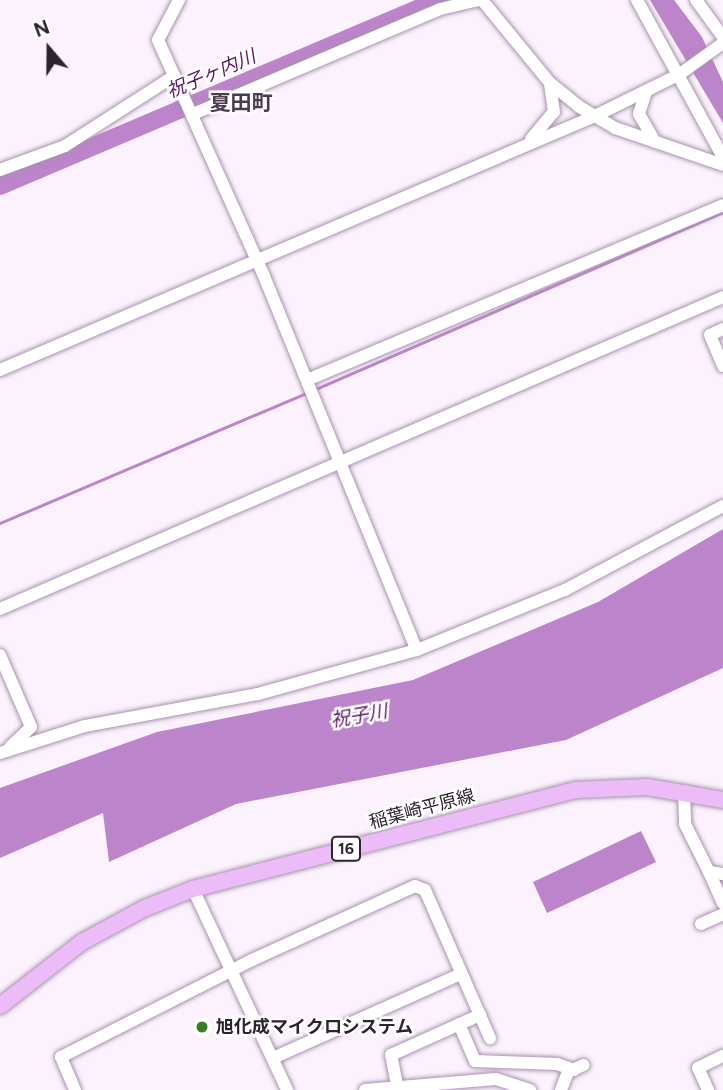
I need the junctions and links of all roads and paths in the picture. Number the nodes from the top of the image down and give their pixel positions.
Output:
1 (179, 0) edge
2 (480, 0) edge
3 (636, 0) edge
4 (696, 0) edge
5 (722, 42) edge
6 (680, 74) junction
7 (174, 76) junction
8 (550, 83) junction
9 (646, 92) junction
10 (190, 109) junction
11 (595, 116) junction
12 (525, 145) junction
13 (657, 145) junction
14 (721, 165) edge
15 (0, 170) edge
16 (723, 205) edge
17 (256, 260) junction
18 (723, 298) edge
19 (723, 329) edge
20 (723, 366) edge
21 (0, 370) edge
22 (310, 387) junction
23 (340, 462) junction
24 (723, 506) edge
25 (0, 609) edge
26 (417, 650) junction
27 (0, 654) edge
28 (4, 751) edge
29 (684, 791) junction
30 (723, 800) edge
31 (709, 872) junction
32 (723, 874) edge
33 (193, 889) junction
34 (723, 903) edge
35 (723, 914) edge
36 (701, 924) dead end
37 (234, 972) junction
38 (461, 974) junction
39 (0, 1006) edge
40 (480, 1015) junction
41 (459, 1024) junction
42 (490, 1038) dead end
43 (723, 1056) edge
44 (273, 1058) junction
45 (397, 1085) junction
46 (75, 1090) edge
47 (287, 1090) edge
48 (365, 1090) edge
49 (530, 1090) edge
50 (561, 1090) edge
51 (708, 1090) edge

1 - 7 street
2 - 8 street
2 - 10 street
3 - 6 street
4 - 5 street
5 - 6 street
6 - 9 street
6 - 14 street
7 - 10 street
7 - 15 street
8 - 11 street
8 - 12 street
9 - 11 street
9 - 13 street
10 - 17 street
11 - 12 street
11 - 13 street
12 - 17 street
13 - 14 street
16 - 22 street
17 - 21 street
17 - 22 street
18 - 23 street
19 - 20 street
22 - 23 street
23 - 25 street
23 - 26 street
24 - 26 street
26 - 28 street
27 - 28 street
29 - 30 main road, 稲葉崎平原線 / 16
29 - 31 street
29 - 33 main road, 稲葉崎平原線 / 16
31 - 32 street
31 - 34 street
33 - 37 street
33 - 39 main road, 稲葉崎平原線 / 16
35 - 36 street
37 - 38 street
37 - 44 street
37 - 46 street
38 - 40 street
38 - 44 street
40 - 41 street
40 - 42 street
41 - 45 street
41 - 50 street
43 - 51 street
44 - 47 street
45 - 48 street
45 - 49 street

